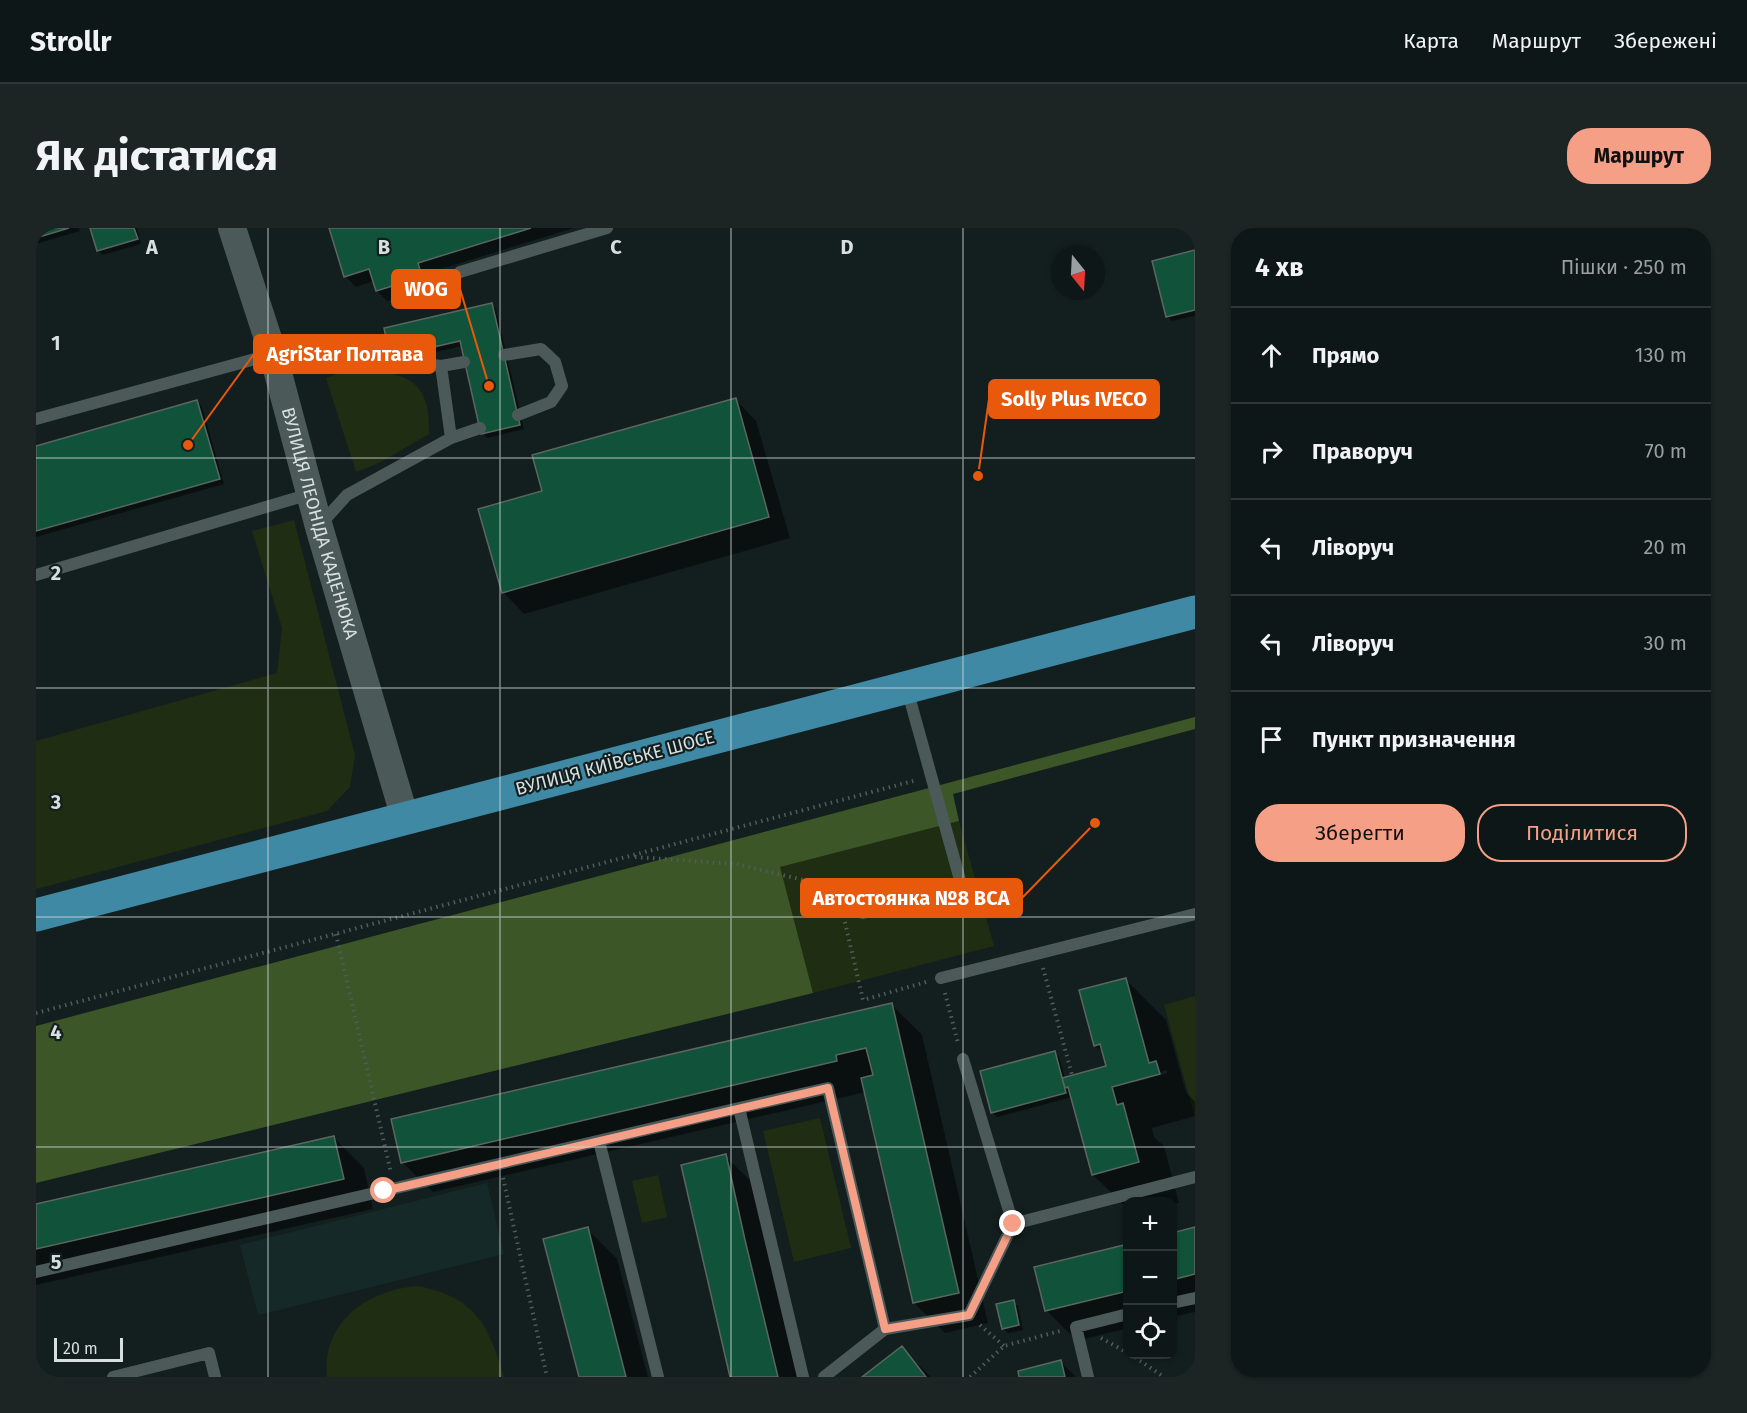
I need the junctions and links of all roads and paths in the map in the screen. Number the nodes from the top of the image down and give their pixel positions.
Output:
1 (232, 228) edge
2 (607, 228) edge
3 (460, 272) dead end
4 (273, 354) junction
5 (504, 355) dead end
6 (464, 362) dead end
7 (441, 366) junction
8 (518, 414) dead end
9 (36, 419) edge
10 (480, 428) dead end
11 (451, 438) junction
12 (310, 494) junction
13 (319, 526) junction
14 (36, 576) edge
15 (1195, 612) edge
16 (907, 687) junction
17 (931, 776) junction
18 (405, 818) junction
19 (626, 857) junction
20 (863, 913) dead end
21 (1195, 914) edge
22 (36, 915) edge
23 (336, 934) junction
24 (1039, 953) junction
25 (941, 978) junction
26 (36, 1013) edge
27 (963, 1059) joint
28 (1072, 1075) dead end
29 (739, 1108) junction
30 (600, 1141) junction
31 (500, 1164) junction
32 (1195, 1177) edge
33 (395, 1188) junction
34 (1013, 1224) junction
35 (36, 1272) edge
36 (1195, 1298) edge
37 (1177, 1302) edge
38 (969, 1315) junction
39 (1123, 1315) edge
40 (1076, 1327) junction
41 (885, 1329) junction
42 (1005, 1346) junction
43 (1137, 1359) edge
44 (113, 1377) edge
45 (215, 1377) edge
46 (547, 1377) edge
47 (658, 1377) edge
48 (802, 1377) edge
49 (824, 1377) edge
50 (970, 1377) edge
51 (1088, 1377) edge
52 (1164, 1377) edge

1 - 4 street, ВУЛИЦЯ ЛЕОНІДА КАДЕНЮКА
2 - 3 lane
4 - 7 lane
4 - 9 lane
4 - 12 street, ВУЛИЦЯ ЛЕОНІДА КАДЕНЮКА
5 - 8 lane
6 - 7 lane
7 - 11 lane
10 - 11 lane
11 - 13 lane
12 - 13 street, ВУЛИЦЯ ЛЕОНІДА КАДЕНЮКА
12 - 14 lane
13 - 18 street, ВУЛИЦЯ ЛЕОНІДА КАДЕНЮКА
15 - 16 highway, ВУЛИЦЯ КИЇВСЬКЕ ШОСЕ
16 - 17 lane
16 - 18 highway, ВУЛИЦЯ КИЇВСЬКЕ ШОСЕ
17 - 19 path
17 - 20 lane
18 - 22 highway, ВУЛИЦЯ КИЇВСЬКЕ ШОСЕ
19 - 23 path
19 - 25 path
21 - 24 lane
23 - 26 path
23 - 33 path
24 - 25 lane
24 - 28 path
25 - 27 path
27 - 34 lane
29 - 30 lane
29 - 41 lane
29 - 48 lane
30 - 31 lane
30 - 47 lane
31 - 33 lane
31 - 46 path
32 - 34 lane
33 - 35 lane
34 - 38 lane
36 - 37 lane
38 - 41 lane
38 - 42 path
39 - 40 lane
40 - 42 path
40 - 51 lane
41 - 49 lane
42 - 50 path
43 - 52 path
44 - 45 lane

